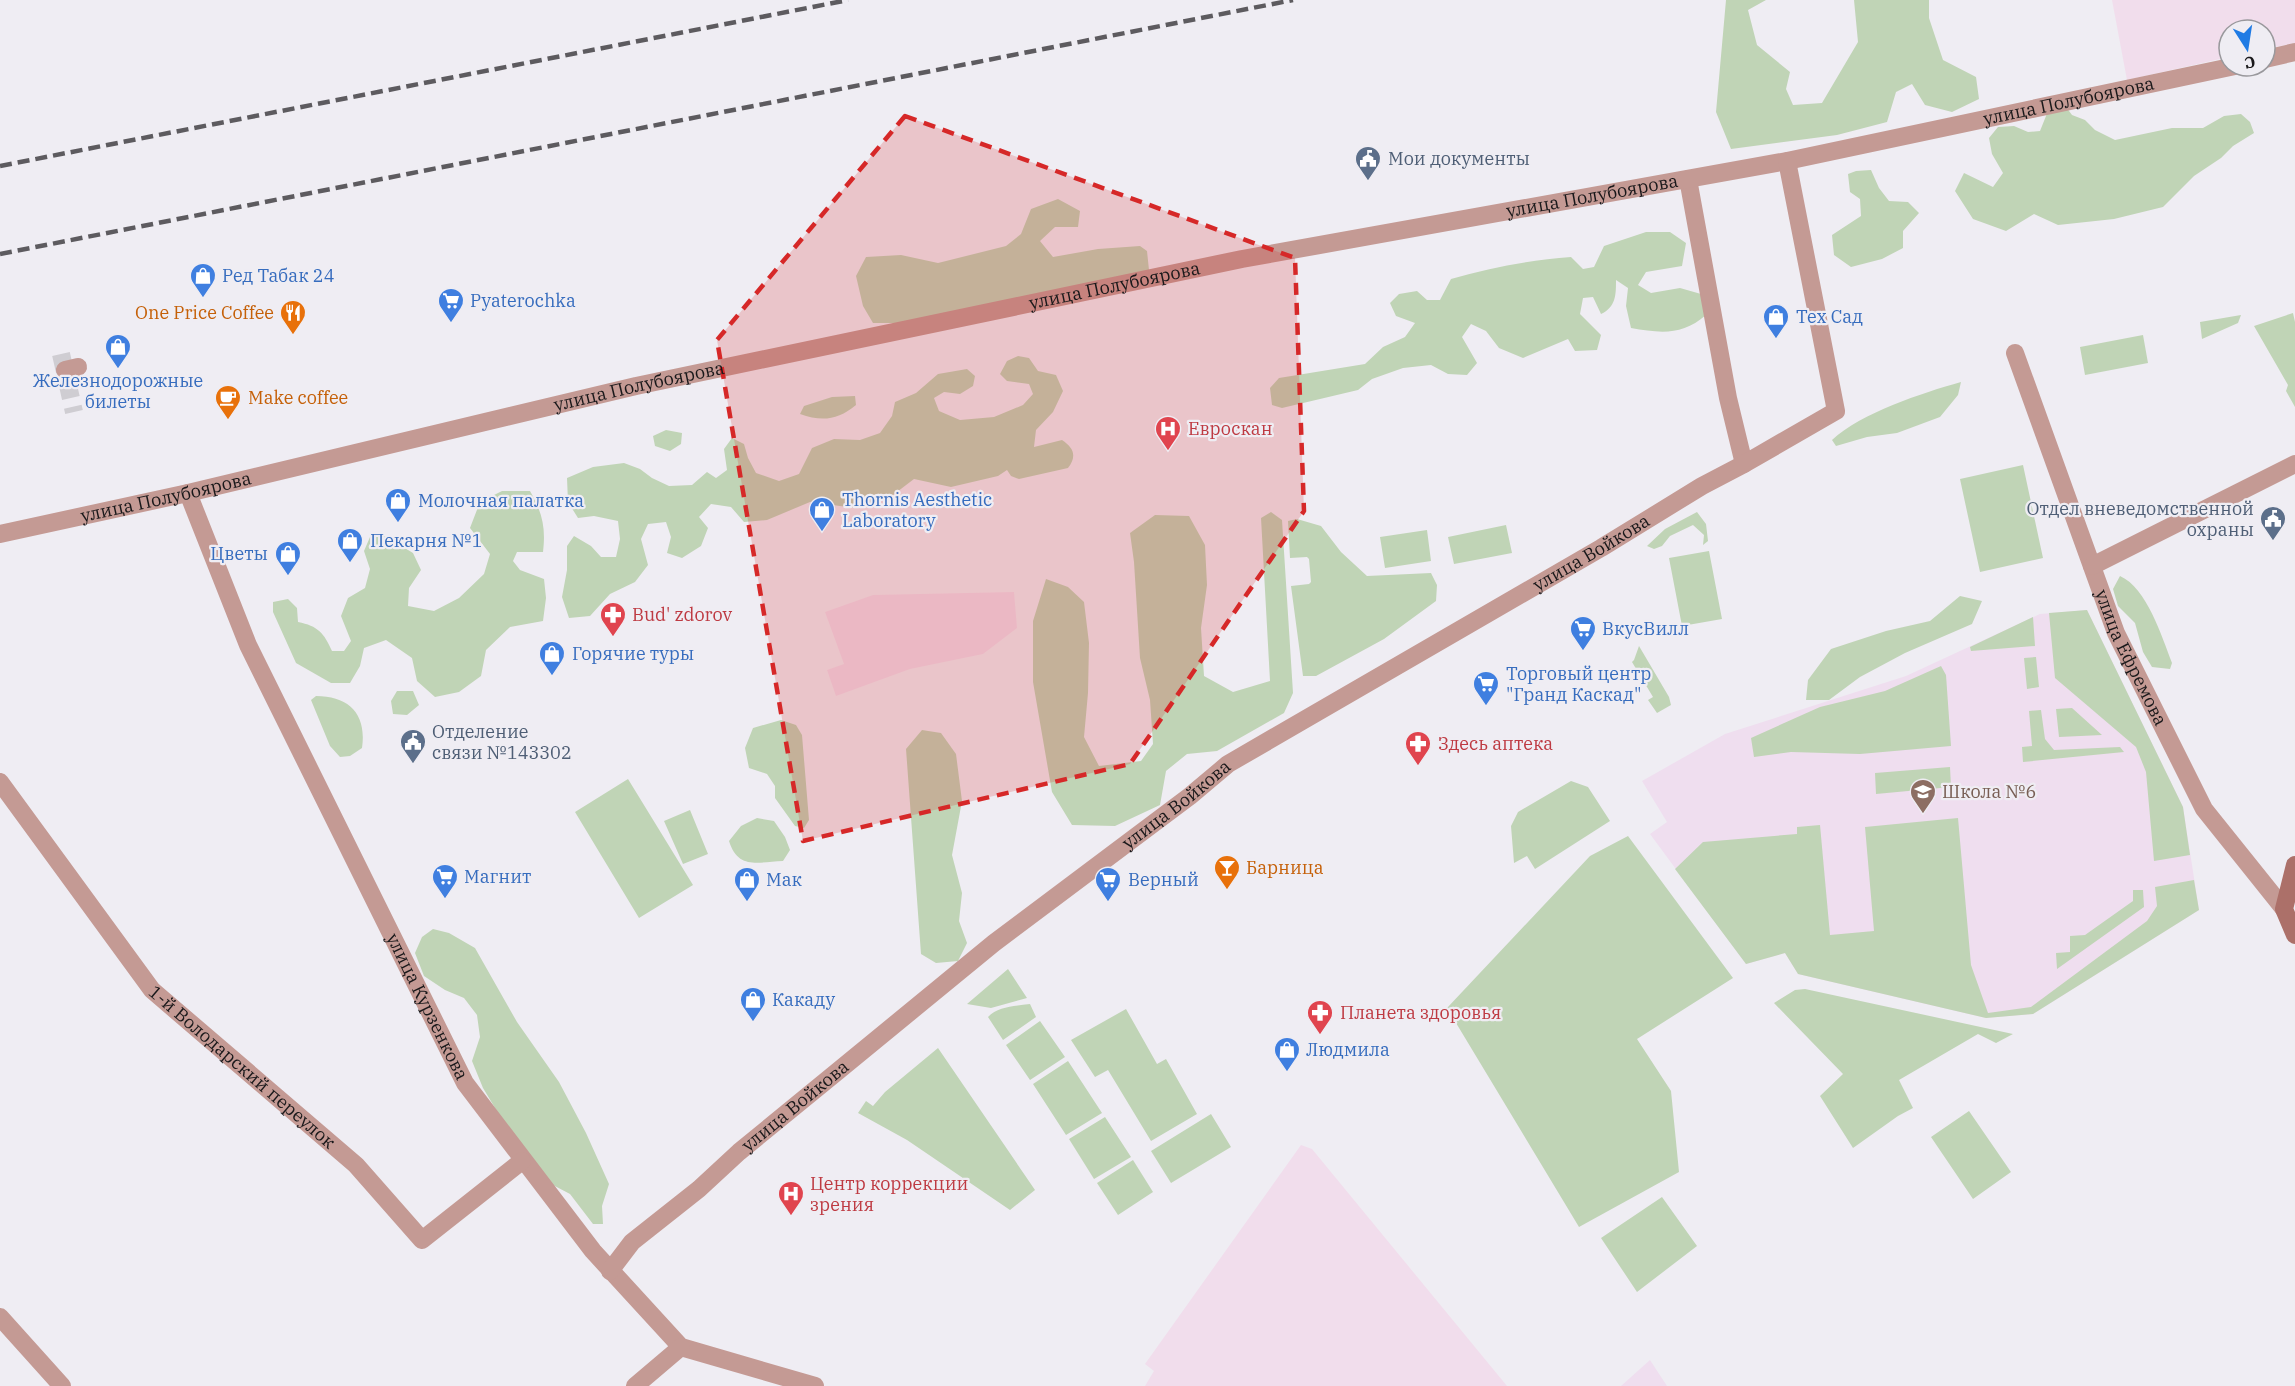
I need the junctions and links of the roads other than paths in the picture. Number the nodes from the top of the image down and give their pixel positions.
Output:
1 (2295, 52) edge
2 (2277, 56) edge
3 (2217, 70) edge
4 (1787, 161) junction
5 (1688, 179) junction
6 (2015, 353) dead end
7 (1744, 464) junction
8 (2295, 464) edge
9 (188, 493) junction
10 (0, 534) edge
11 (2092, 566) junction
12 (0, 782) edge
13 (2295, 865) edge
14 (2284, 909) junction
15 (2295, 936) edge
16 (522, 1161) junction
17 (610, 1271) junction
18 (0, 1317) edge
19 (681, 1347) junction
20 (62, 1386) edge
21 (635, 1386) edge
22 (815, 1386) edge

1 - 2 street
3 - 4 street, улица Полубоярова
4 - 5 street, улица Полубоярова
4 - 7 street, улица Войкова
5 - 7 street
5 - 9 street, улица Полубоярова
6 - 11 street, улица Ефремова
7 - 17 street, улица Войкова
8 - 11 street
9 - 10 street, улица Полубоярова
9 - 16 street, улица Курзенкова
11 - 14 street, улица Ефремова
12 - 16 street, 1-й Володарский переулок
13 - 14 main road
14 - 15 main road, улица Ефремова
16 - 17 street, улица Курзенкова
17 - 19 street, улица Курзенкова
18 - 20 street
19 - 21 street
19 - 22 street

